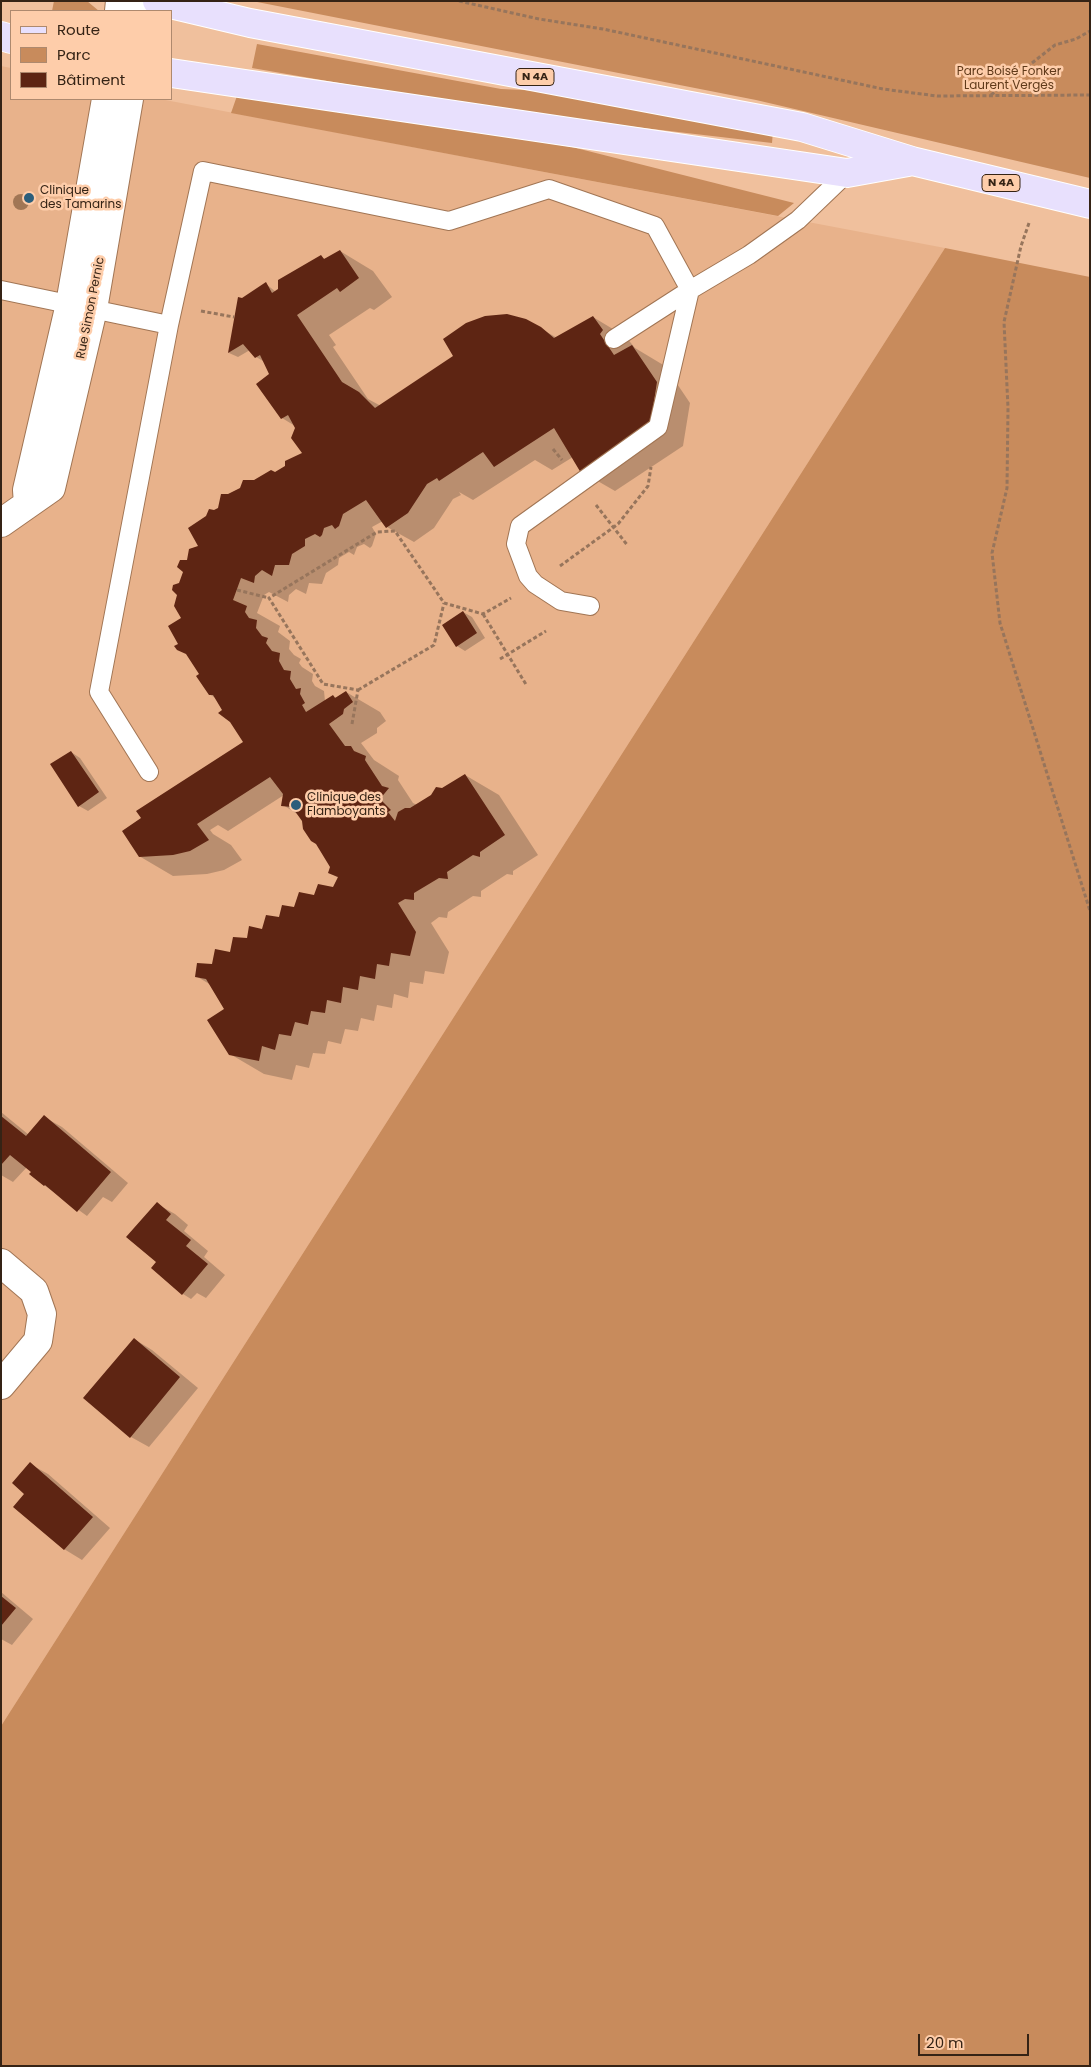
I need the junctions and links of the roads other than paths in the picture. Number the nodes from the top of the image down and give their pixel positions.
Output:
1 (157, 1) edge
2 (172, 73) edge
3 (106, 100) edge
4 (129, 100) edge
5 (912, 161) junction
6 (847, 173) junction
7 (1090, 204) edge
8 (1, 290) edge
9 (690, 290) junction
10 (81, 306) junction
11 (169, 325) junction
12 (614, 339) dead end
13 (1, 523) edge
14 (590, 606) dead end
15 (150, 772) dead end
16 (1, 1263) edge
17 (1, 1385) edge

1 - 5 main road, N 4A
2 - 6 main road, N 4A
3 - 10 street, Rue Simon Pernic
4 - 10 street, Rue Simon Pernic
5 - 6 main road, N 4A
5 - 7 main road, N 4A
6 - 9 lane
8 - 10 lane
9 - 11 lane
9 - 12 lane
9 - 14 lane
10 - 11 lane
10 - 13 street, Rue Simon Pernic
11 - 15 lane
16 - 17 street

